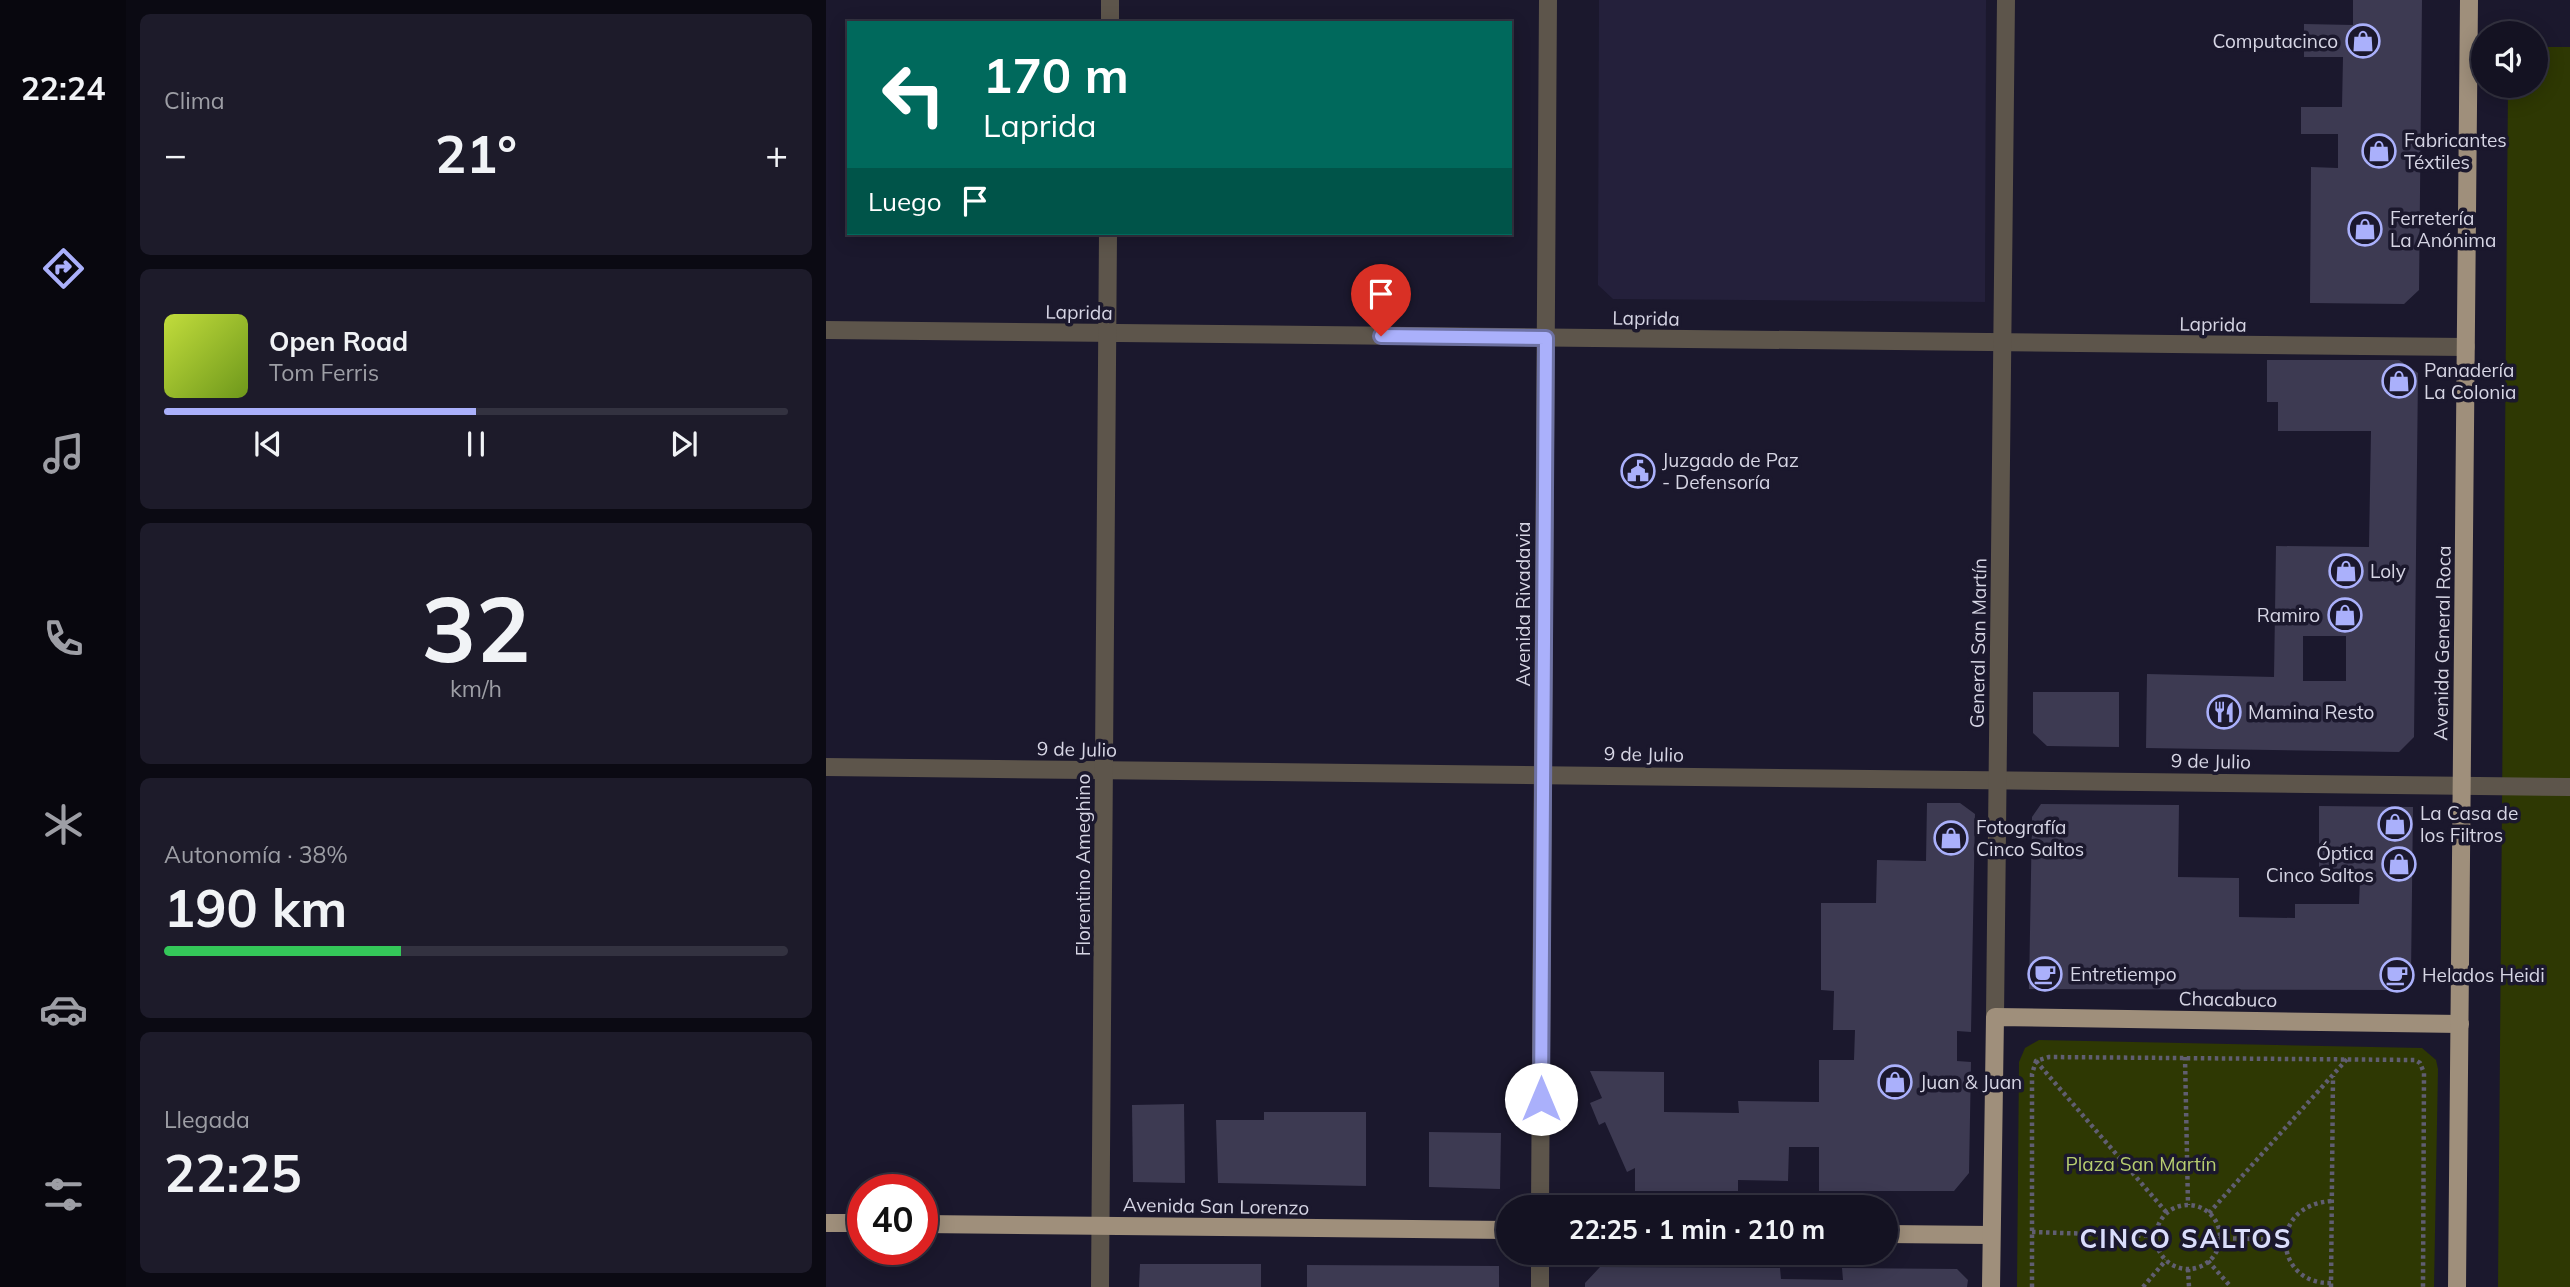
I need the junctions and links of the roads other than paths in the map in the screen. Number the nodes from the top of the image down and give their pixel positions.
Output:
1 (1110, 0) edge
2 (1548, 0) edge
3 (2006, 0) edge
4 (2469, 0) edge
5 (1110, 21) edge
6 (1108, 235) edge
7 (826, 330) edge
8 (1108, 333) junction
9 (1546, 338) junction
10 (2002, 342) junction
11 (2466, 347) junction
12 (826, 767) edge
13 (1104, 770) junction
14 (1543, 774) junction
15 (1997, 779) junction
16 (2462, 786) junction
17 (2570, 787) edge
18 (1995, 1017) junction
19 (2460, 1024) junction
20 (1540, 1195) edge
21 (826, 1223) edge
22 (847, 1223) edge
23 (938, 1224) edge
24 (1101, 1226) junction
25 (1496, 1230) edge
26 (1898, 1234) edge
27 (1991, 1235) junction
28 (1540, 1265) edge
29 (1100, 1287) edge
30 (1540, 1287) edge
31 (1991, 1287) edge
32 (2457, 1287) edge

1 - 5 street
2 - 9 street, Avenida Rivadavia
3 - 10 street, General San Martín
4 - 11 main road, Avenida General Roca
6 - 8 street, Florentino Ameghino
7 - 8 street, Laprida
8 - 9 street, Laprida
8 - 13 street, Florentino Ameghino
9 - 10 street, Laprida
9 - 14 street, Avenida Rivadavia
10 - 11 street, Laprida
10 - 15 street, General San Martín
11 - 16 main road, Avenida General Roca
12 - 13 street, 9 de Julio
13 - 14 street, 9 de Julio
13 - 24 street, Florentino Ameghino
14 - 15 street, 9 de Julio
14 - 20 street, Avenida Rivadavia
15 - 16 street, 9 de Julio
15 - 18 street, General San Martín
16 - 17 street, 9 de Julio
16 - 19 main road, Avenida General Roca
18 - 19 main road, Chacabuco
18 - 27 main road, General San Martín
19 - 32 main road, Avenida General Roca
21 - 22 main road
23 - 24 main road, Avenida San Lorenzo
24 - 25 main road, Avenida San Lorenzo
24 - 29 street, Florentino Ameghino
26 - 27 main road
27 - 31 main road, General San Martín
28 - 30 street

